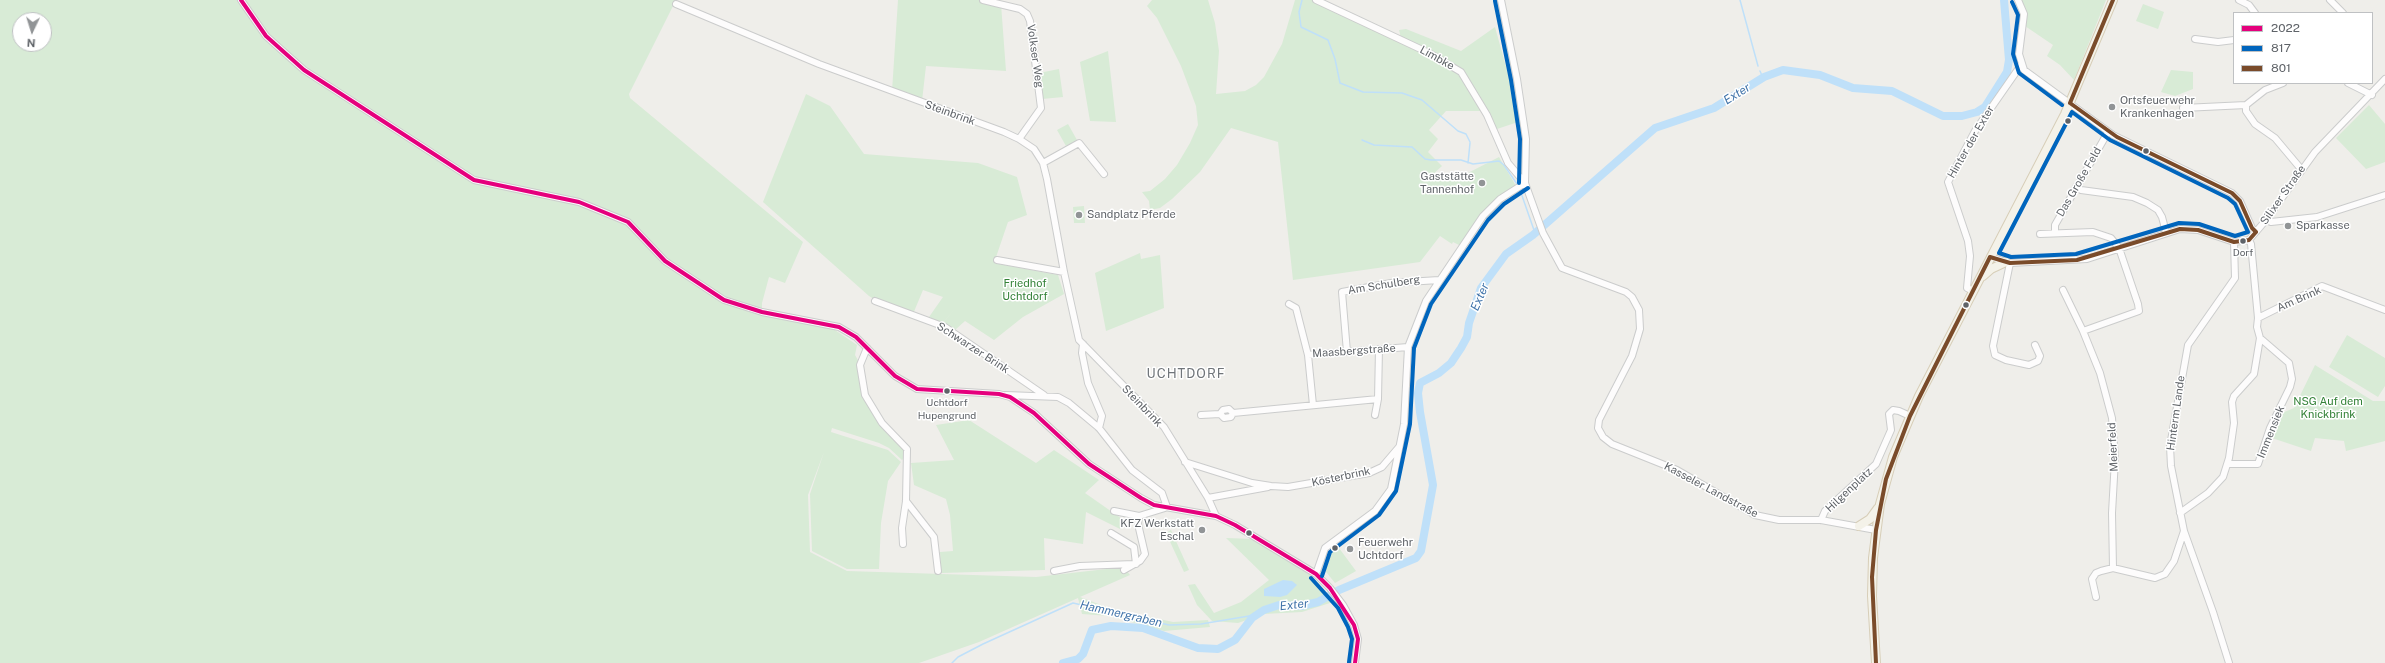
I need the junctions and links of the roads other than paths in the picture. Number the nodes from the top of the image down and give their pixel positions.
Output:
1 (241, 0) edge
2 (983, 0) edge
3 (1316, 0) edge
4 (1501, 0) edge
5 (2018, 0) edge
6 (2113, 0) edge
7 (2239, 0) edge
8 (2330, 0) edge
9 (676, 4) dead end
10 (2254, 12) edge
11 (2342, 12) edge
12 (2194, 39) dead end
13 (2233, 40) edge
14 (2021, 66) junction
15 (2385, 79) edge
16 (2354, 84) edge
17 (2269, 85) edge
18 (2372, 95) junction
19 (2070, 103) junction
20 (2246, 105) junction
21 (2183, 108) dead end
22 (2108, 132) junction
23 (1019, 139) junction
24 (1043, 163) junction
25 (2301, 169) junction
26 (1104, 174) dead end
27 (1525, 183) junction
28 (2076, 187) junction
29 (2385, 195) edge
30 (2266, 220) junction
31 (2166, 232) junction
32 (2256, 232) junction
33 (2055, 233) junction
34 (2040, 234) dead end
35 (2249, 240) junction
36 (2234, 242) junction
37 (2119, 248) junction
38 (1990, 257) junction
39 (997, 260) dead end
40 (2008, 262) junction
41 (1064, 272) junction
42 (1979, 279) junction
43 (1439, 280) junction
44 (2063, 290) dead end
45 (1973, 291) junction
46 (875, 301) dead end
47 (1289, 304) dead end
48 (2385, 310) edge
49 (2258, 318) junction
50 (2083, 331) junction
51 (2260, 338) junction
52 (1083, 344) junction
53 (2034, 345) dead end
54 (1408, 347) junction
55 (867, 348) junction
56 (1379, 349) junction
57 (1347, 352) junction
58 (1308, 355) junction
59 (999, 394) junction
60 (1045, 396) junction
61 (1378, 399) junction
62 (1313, 405) junction
63 (1201, 415) dead end
64 (1375, 415) dead end
65 (1910, 416) junction
66 (1099, 428) junction
67 (1400, 445) junction
68 (1185, 462) junction
69 (2228, 464) junction
70 (1272, 486) junction
71 (1208, 498) junction
72 (906, 501) junction
73 (1880, 504) junction
74 (1167, 507) junction
75 (1114, 511) dead end
76 (2180, 513) junction
77 (1139, 516) junction
78 (1216, 516) junction
79 (1821, 520) junction
80 (1859, 526) junction
81 (1876, 530) junction
82 (2184, 531) junction
83 (1111, 533) dead end
84 (903, 544) dead end
85 (1136, 564) junction
86 (2113, 568) junction
87 (1124, 570) dead end
88 (938, 571) dead end
89 (1054, 571) dead end
90 (1316, 574) junction
91 (2096, 597) dead end
92 (1355, 663) edge
93 (1876, 663) edge
94 (2229, 663) edge

1 - 55 street, Schwarzer Brink
2 - 23 street, Volkser Weg
3 - 27 street, Limbke
4 - 27 street, Kasseler Landstraße
5 - 14 street
6 - 19 main road
7 - 10 street
8 - 11 street
9 - 23 street, Steinbrink
12 - 13 street
14 - 19 street
14 - 45 street, Hinter der Exter
15 - 18 street, Silixer Straße
16 - 18 street
17 - 20 street
18 - 25 street, Silixer Straße
19 - 22 street
19 - 38 main road
20 - 21 street
20 - 25 street
22 - 28 street, Das Große Feld
22 - 32 street
23 - 24 street, Steinbrink
24 - 26 street
24 - 41 street, Steinbrink
25 - 30 street, Silixer Straße
27 - 43 street
27 - 79 street, Kasseler Landstraße
28 - 31 street
28 - 33 street, Das Große Feld
29 - 30 street
30 - 32 street, Silixer Straße
31 - 36 street
31 - 37 street
32 - 35 street, Silixer Straße
33 - 34 street
33 - 37 street
35 - 36 street
35 - 49 street
36 - 76 street, Hinterm Lande
37 - 40 street
37 - 50 street
38 - 40 street
38 - 42 main road
39 - 41 street
40 - 42 main road
40 - 53 street
41 - 52 street, Steinbrink
42 - 45 main road
43 - 54 street
43 - 57 street, Am Schulberg
44 - 50 street, Meierfeld
45 - 65 main road
46 - 60 street, Schwarzer Brink
47 - 58 street, Maasbergstraße
48 - 49 street, Am Brink
49 - 51 street
50 - 86 street, Meierfeld
51 - 69 street
51 - 69 street, Immensiek
52 - 66 street, Steinbrink
52 - 68 street, Steinbrink
54 - 56 street, Maasbergstraße
54 - 67 street
55 - 59 street, Schwarzer Brink
55 - 72 street
56 - 57 street, Maasbergstraße
56 - 61 street
57 - 58 street, Maasbergstraße
58 - 62 street
59 - 60 street, Schwarzer Brink
59 - 74 street
60 - 66 street, Schwarzer Brink
61 - 62 street
61 - 64 street
62 - 63 street
65 - 73 main road
65 - 79 street, Hilgenplatz
66 - 74 street, Schwarzer Brink
67 - 70 street, Kösterbrink
67 - 90 street
68 - 70 street, Kösterbrink
68 - 71 street, Steinbrink
69 - 76 street
70 - 71 street, Kösterbrink
71 - 78 street, Steinbrink
72 - 84 street
72 - 88 street
73 - 80 main road
73 - 81 main road
74 - 77 street
74 - 78 street
75 - 77 street
76 - 82 street, Hinterm Lande
77 - 85 street
78 - 90 street
79 - 80 street, Kasseler Landstraße
80 - 81 street, Kasseler Landstraße
81 - 93 main road
82 - 86 street
82 - 94 street, Hinterm Lande
83 - 85 street
85 - 87 street
85 - 89 street
86 - 91 street
90 - 92 street

